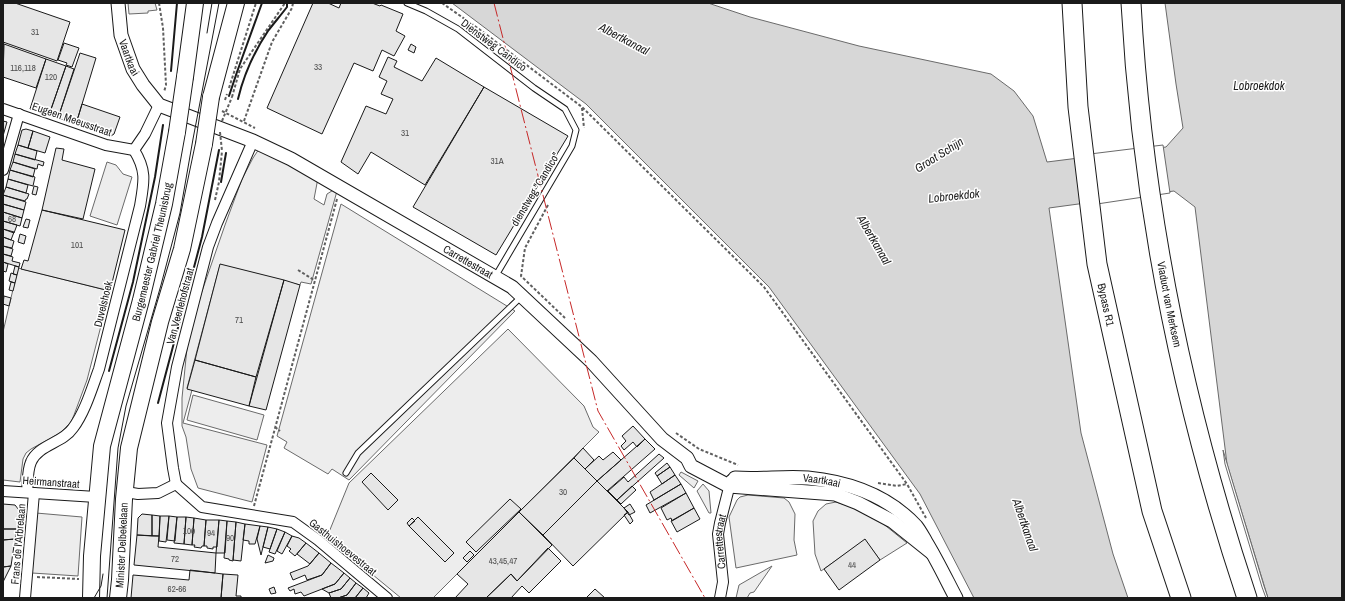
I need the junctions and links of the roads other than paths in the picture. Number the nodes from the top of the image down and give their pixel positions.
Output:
1 (118, 3) edge
2 (195, 3) edge
3 (236, 3) edge
4 (407, 3) edge
5 (1072, 3) edge
6 (1131, 3) edge
7 (159, 105) junction
8 (3, 109) edge
9 (565, 109) joint
10 (19, 114) junction
11 (253, 141) junction
12 (134, 150) junction
13 (3, 170) edge
14 (495, 277) junction
15 (522, 296) junction
16 (687, 458) joint
17 (346, 473) dead end
18 (731, 482) junction
19 (176, 484) junction
20 (3, 491) edge
21 (31, 492) junction
22 (126, 492) junction
23 (96, 497) junction
24 (25, 598) edge
25 (91, 598) edge
26 (118, 598) edge
27 (387, 598) edge
28 (720, 598) edge
29 (956, 598) edge
30 (1181, 598) edge
31 (1247, 598) edge

1 - 7 street, Vaartkaai
2 - 23 main road, Burgemeester Gabriel Theunisbrug, bridge
3 - 22 main road, bridge
4 - 9 lane, Dienstweg Candico
5 - 30 highway, Bypass R1
6 - 31 highway, Viaduct van Merksem
7 - 11 street, Carrettestraat
7 - 12 street
8 - 10 street, Eugeen Meeusstraat
9 - 14 lane, dienstweg "Candico"
10 - 12 street, Eugeen Meeusstraat
10 - 13 street
11 - 14 street, Carrettestraat
11 - 19 street, Van Veerlehofstraat
12 - 21 street, Duvelshoek
14 - 15 street, Carrettestraat
15 - 16 street, Carrettestraat
15 - 17 lane
16 - 18 street, Vaartkaai
18 - 28 street, Carrettestraat
18 - 29 street, Vaartkaai
19 - 22 street
19 - 27 street, Gasthuishoevestraat
20 - 21 street, Heirmanstraat
21 - 23 street, Heirmanstraat
21 - 24 street, Frans de l'Arbrelaan
22 - 26 main road, Minister Delbekelaan
23 - 25 main road

